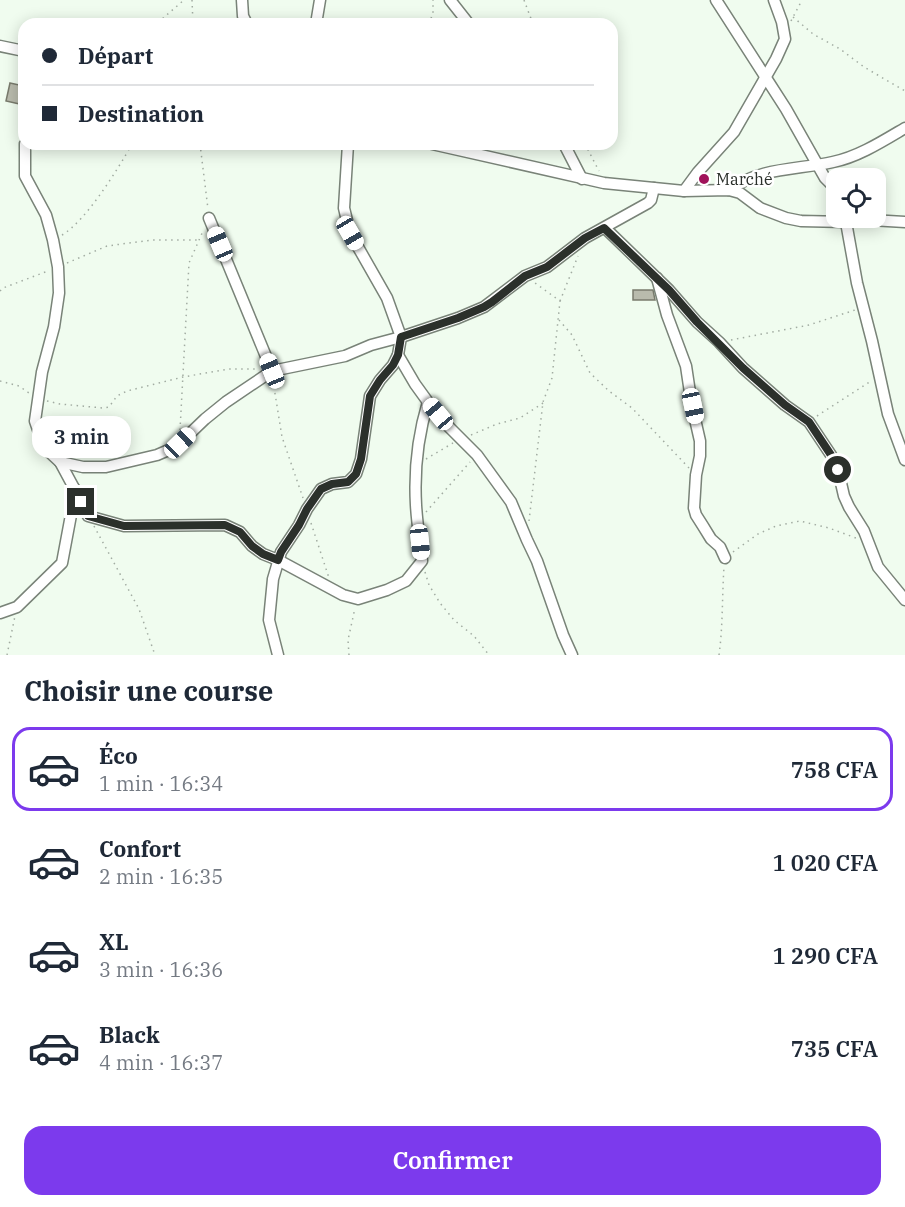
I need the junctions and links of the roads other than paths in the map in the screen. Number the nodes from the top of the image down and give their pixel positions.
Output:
1 (242, 0) edge
2 (320, 0) edge
3 (450, 0) edge
4 (716, 0) edge
5 (774, 0) edge
6 (244, 18) edge
7 (317, 18) edge
8 (465, 18) edge
9 (0, 46) edge
10 (18, 50) edge
11 (765, 78) junction
12 (905, 128) edge
13 (25, 150) edge
14 (348, 150) edge
15 (459, 150) edge
16 (567, 150) edge
17 (817, 164) junction
18 (582, 179) junction
19 (826, 179) edge
20 (654, 188) junction
21 (729, 189) junction
22 (684, 191) junction
23 (209, 218) road end
24 (886, 218) edge
25 (903, 220) edge
26 (826, 222) edge
27 (604, 228) junction
28 (847, 228) edge
29 (657, 278) junction
30 (401, 337) junction
31 (398, 355) junction
32 (270, 372) junction
33 (428, 402) junction
34 (905, 460) edge
35 (60, 462) junction
36 (75, 488) junction
37 (724, 558) road end
38 (278, 560) junction
39 (905, 600) edge
40 (0, 613) edge
41 (278, 655) edge
42 (572, 655) edge

1 - 6 street
2 - 7 street
3 - 8 street
4 - 11 street
5 - 11 street
9 - 10 street
11 - 17 street
11 - 22 street
12 - 17 street
13 - 35 street
14 - 30 street
15 - 18 street
16 - 18 street
17 - 19 street
17 - 21 street
18 - 20 street
20 - 22 street
20 - 27 street
21 - 22 street
21 - 26 street
23 - 32 street
24 - 25 street
27 - 29 street
27 - 30 street
28 - 34 street
29 - 37 street
29 - 39 street
30 - 31 street
30 - 32 street
31 - 33 street
31 - 38 street
32 - 35 street
33 - 38 street
33 - 42 street
35 - 36 street
36 - 38 street
36 - 40 street
38 - 41 street

